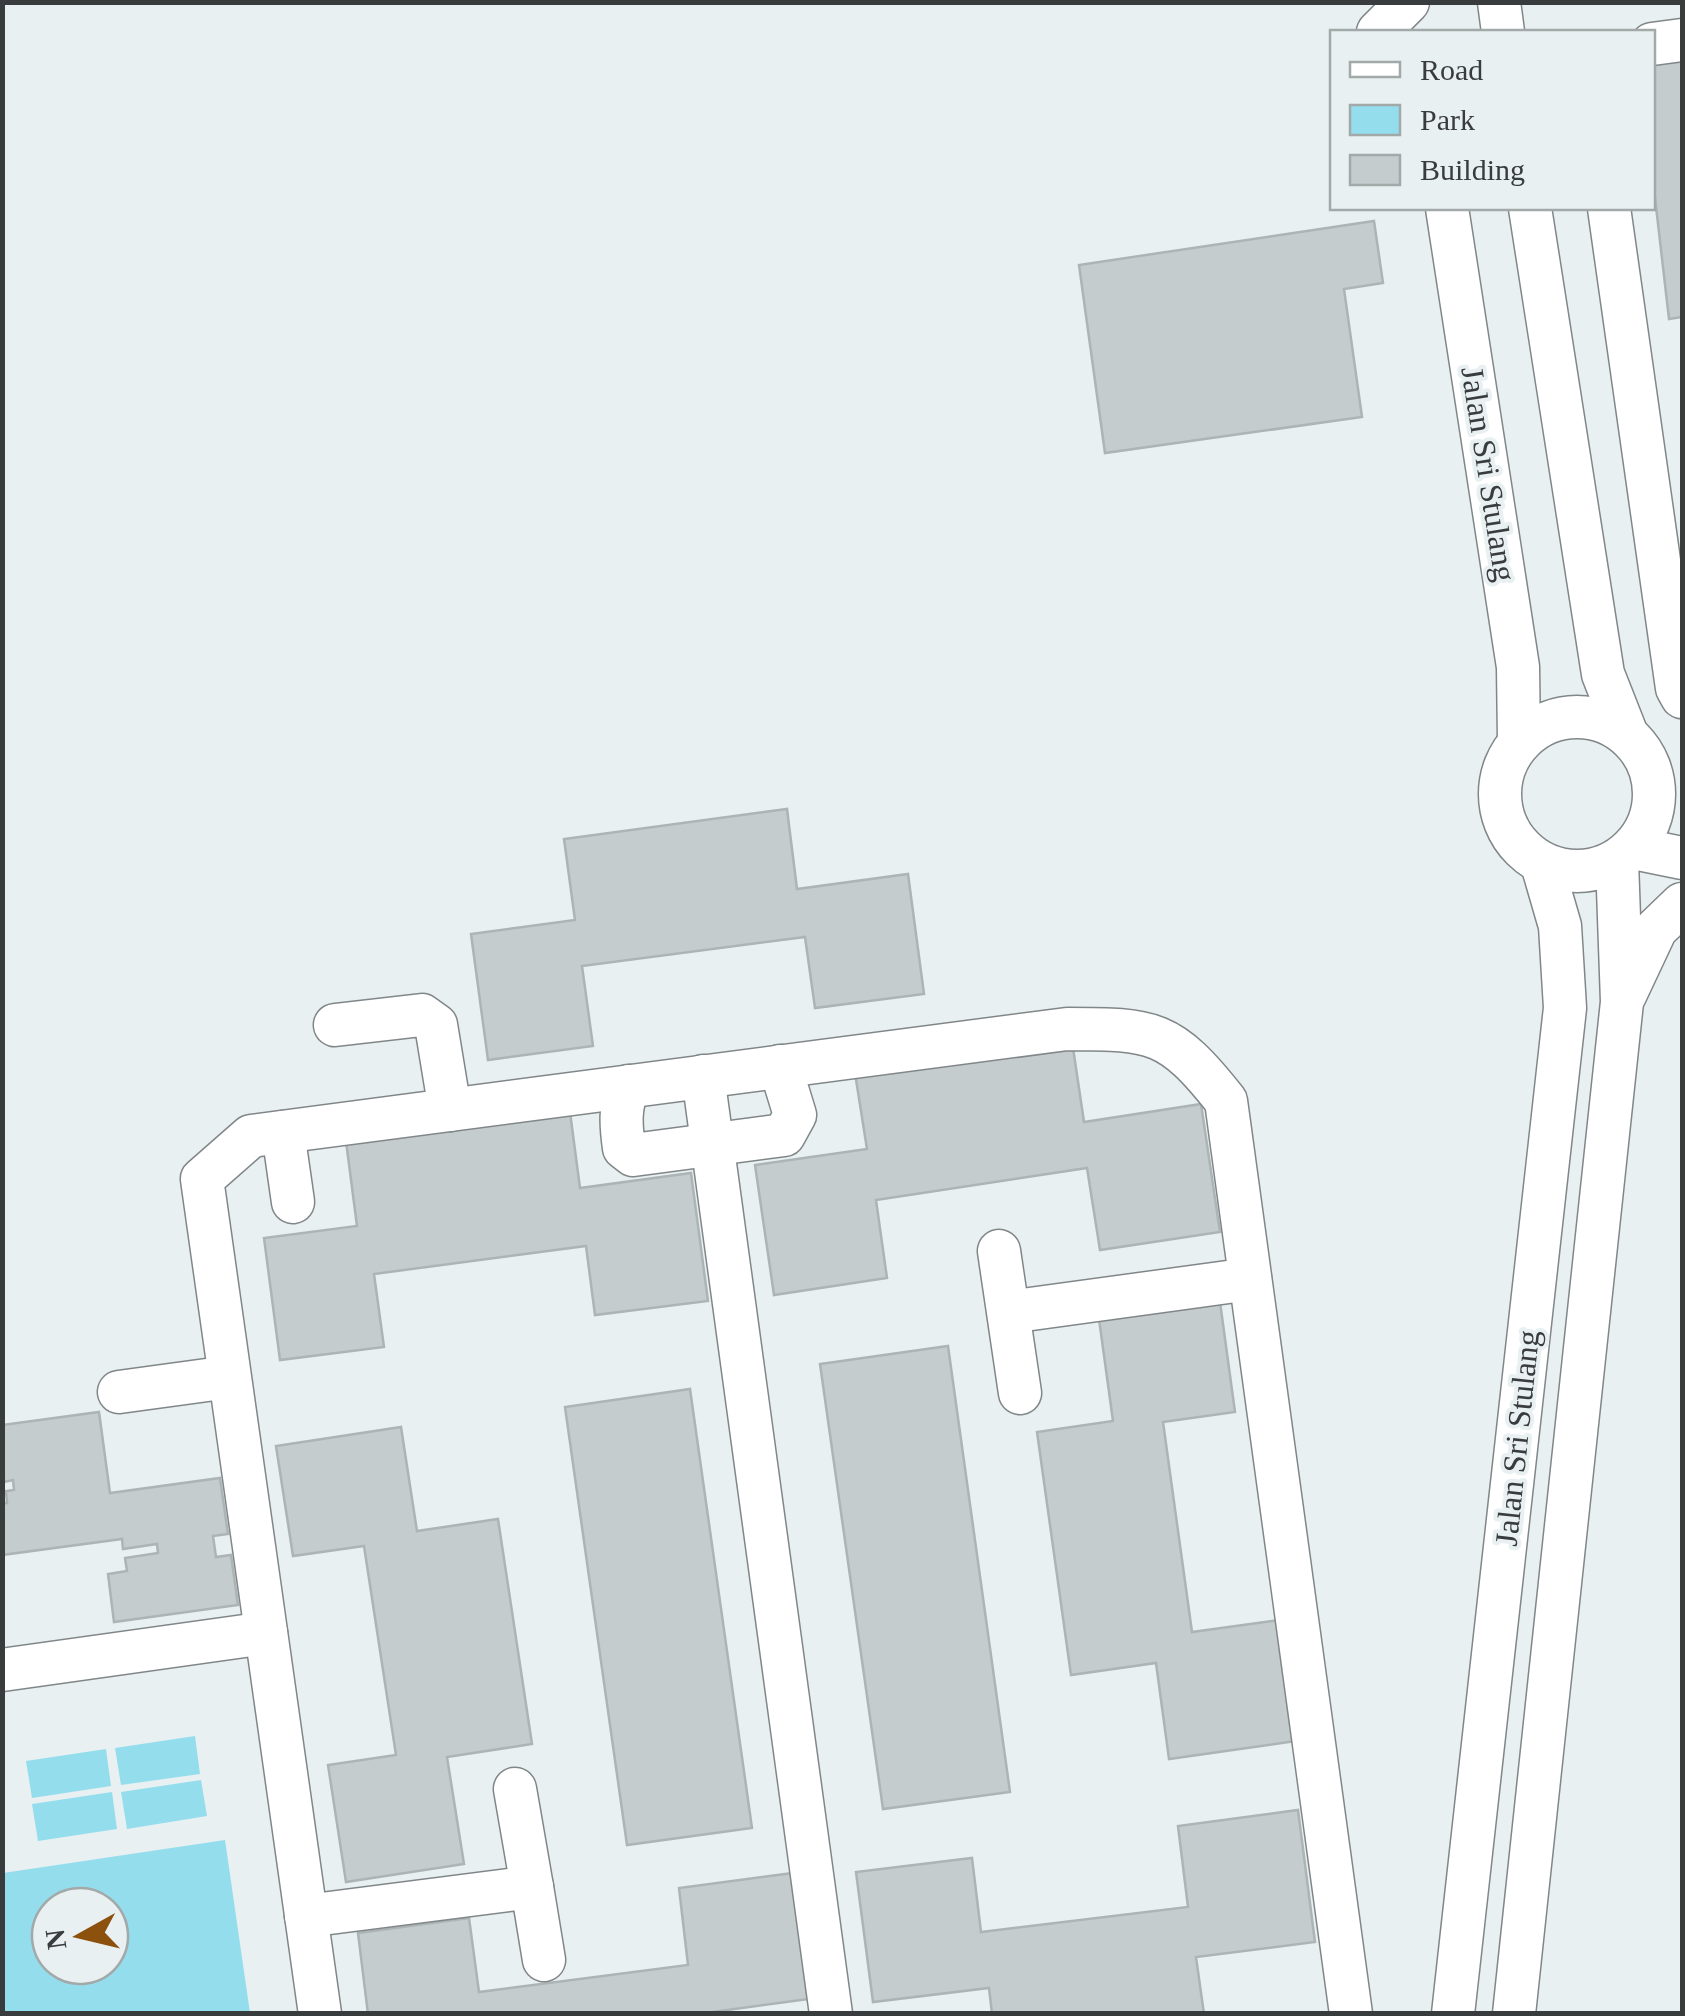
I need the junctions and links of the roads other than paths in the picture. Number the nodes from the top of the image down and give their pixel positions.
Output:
1 (1408, 2) edge
2 (1380, 30) edge
3 (1682, 40) edge
4 (1655, 44) edge
5 (1447, 210) edge
6 (1530, 210) edge
7 (1609, 210) edge
8 (1682, 697) edge
9 (1519, 742) junction
10 (1653, 762) edge
11 (1624, 854) junction
12 (1682, 858) edge
13 (1542, 864) junction
14 (1682, 904) edge
15 (1622, 1002) junction
16 (335, 1025) dead end
17 (780, 1066) junction
18 (704, 1076) junction
19 (629, 1086) junction
20 (450, 1110) junction
21 (283, 1132) junction
22 (713, 1144) junction
23 (292, 1202) dead end
24 (1000, 1251) dead end
25 (1250, 1279) junction
26 (1009, 1312) junction
27 (230, 1377) junction
28 (118, 1392) dead end
29 (1020, 1393) dead end
30 (266, 1633) junction
31 (2, 1670) edge
32 (515, 1789) dead end
33 (532, 1887) junction
34 (306, 1916) junction
35 (544, 1960) dead end
36 (320, 2014) edge
37 (831, 2014) edge
38 (1351, 2014) edge
39 (1453, 2014) edge
40 (1514, 2014) edge

1 - 2 street
3 - 4 street
5 - 9 street, Jalan Sri Stulang
6 - 10 street
7 - 8 street
9 - 10 street
9 - 13 street
10 - 11 street
11 - 12 street
11 - 13 street
11 - 15 street, Jalan Sri Stulang
13 - 39 street, Jalan Sri Stulang
14 - 15 street
15 - 40 street, Jalan Sri Stulang
16 - 20 street
17 - 18 street
17 - 22 street
17 - 25 street
18 - 19 street
18 - 22 street
19 - 20 street
19 - 22 street
20 - 21 street
21 - 23 street
21 - 27 street
22 - 37 street
24 - 26 street
25 - 26 street
25 - 38 street
26 - 29 street
27 - 28 street
27 - 30 street
30 - 31 street
30 - 34 street
32 - 33 street
33 - 34 street
33 - 35 street
34 - 36 street

